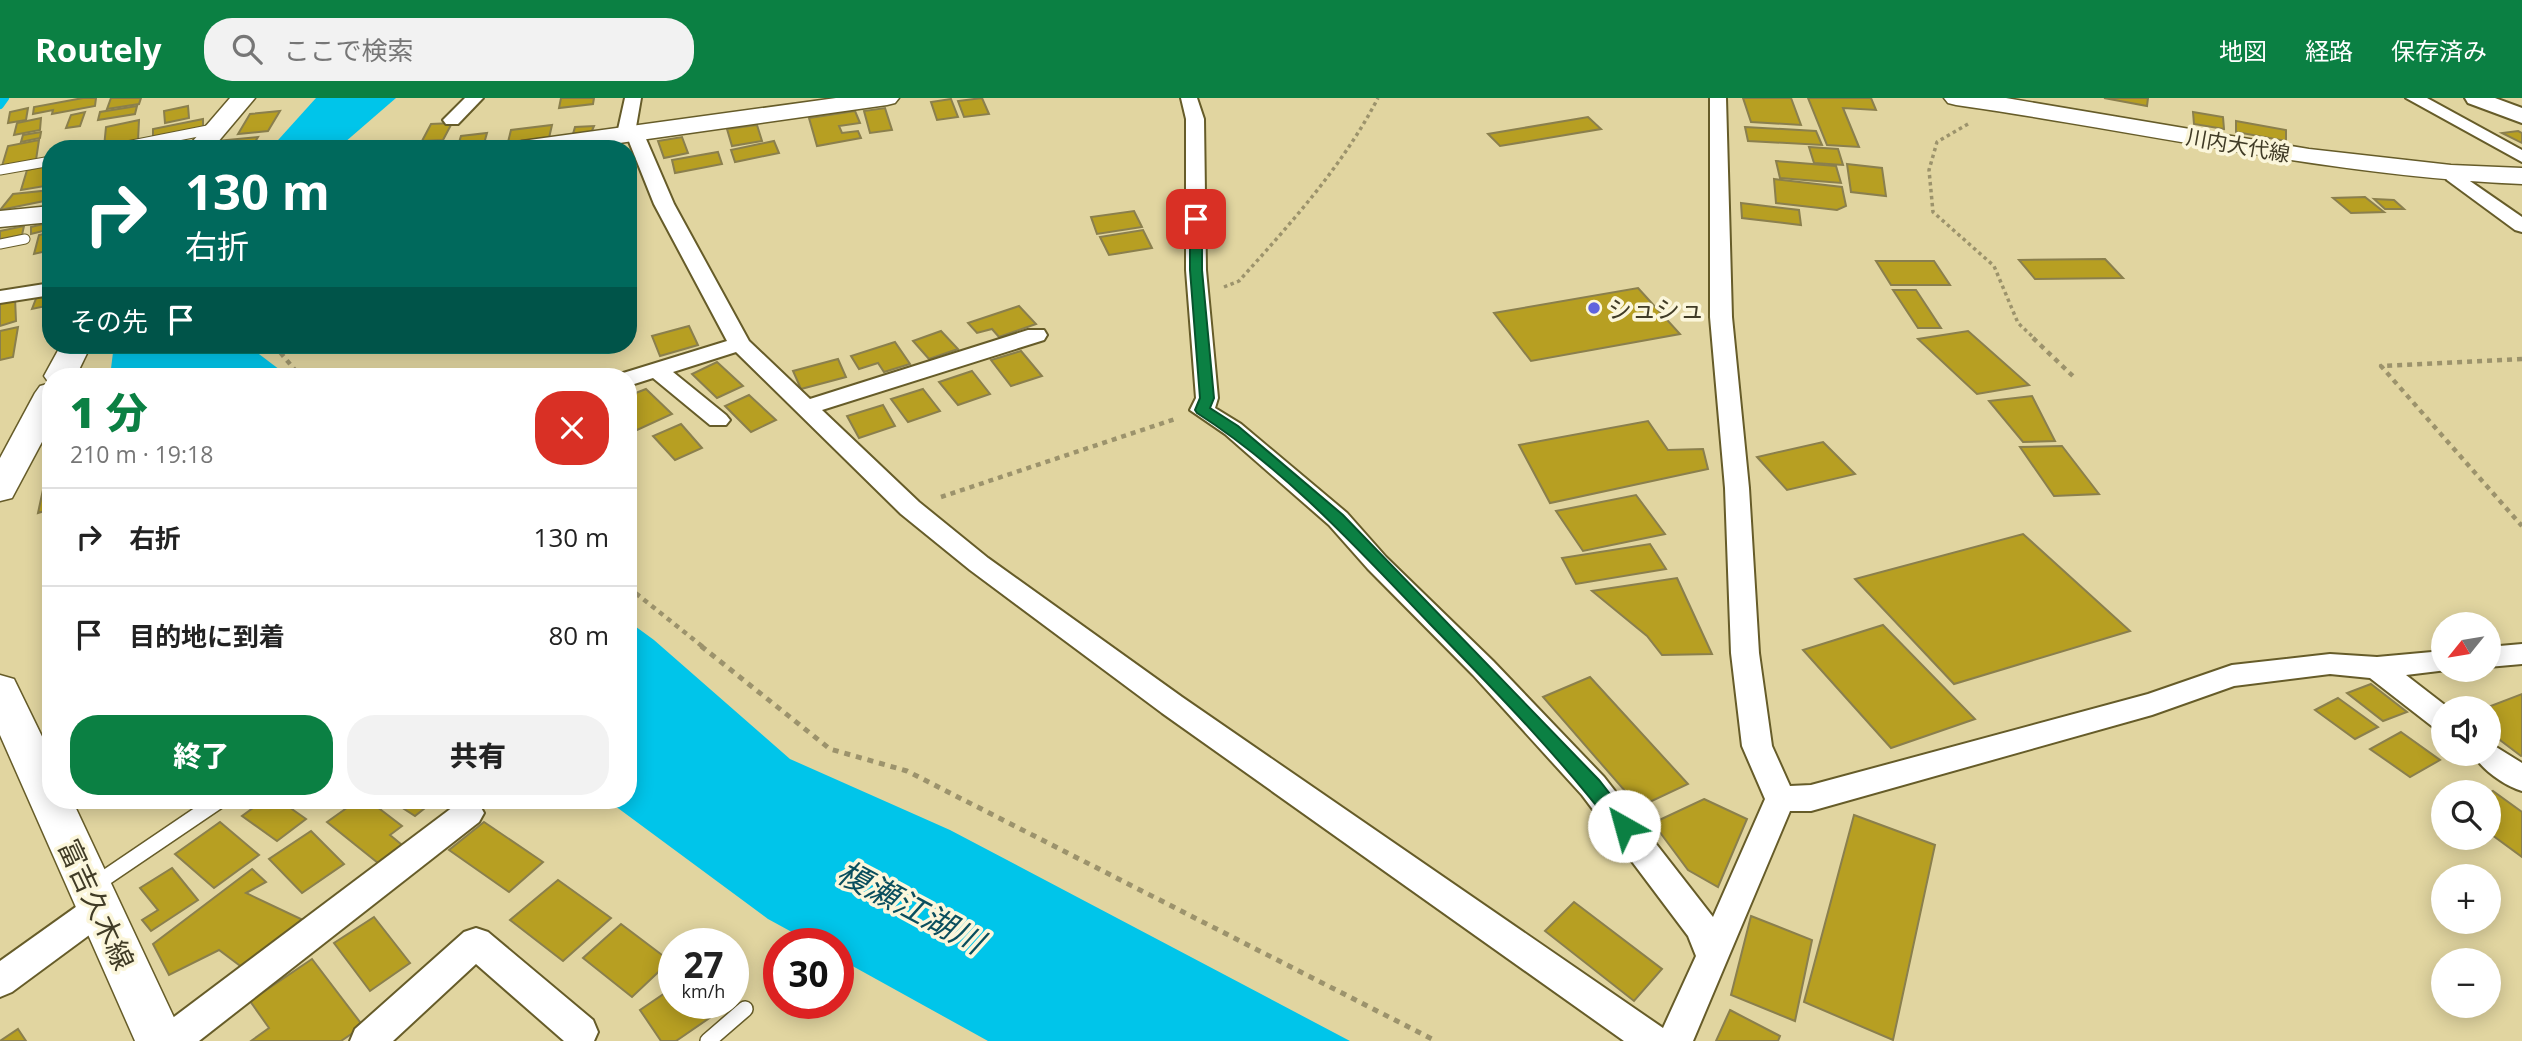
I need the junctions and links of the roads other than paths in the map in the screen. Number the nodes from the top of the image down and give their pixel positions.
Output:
1 (243, 98) edge
2 (475, 98) edge
3 (633, 98) edge
4 (887, 98) edge
5 (1189, 98) edge
6 (1718, 98) edge
7 (1955, 98) edge
8 (2414, 98) edge
9 (2476, 98) edge
10 (2522, 116) edge
11 (452, 120) dead end
12 (220, 128) junction
13 (630, 133) junction
14 (158, 140) edge
15 (207, 140) edge
16 (583, 140) edge
17 (633, 140) edge
18 (637, 148) edge
19 (2522, 157) edge
20 (42, 162) edge
21 (0, 170) edge
22 (2454, 176) junction
23 (2522, 176) edge
24 (42, 216) edge
25 (0, 219) edge
26 (2522, 226) edge
27 (25, 239) dead end
28 (0, 244) edge
29 (42, 290) edge
30 (0, 297) edge
31 (1036, 335) dead end
32 (740, 344) junction
33 (657, 370) junction
34 (637, 376) edge
35 (806, 408) junction
36 (42, 410) edge
37 (718, 420) dead end
38 (0, 490) edge
39 (2522, 654) edge
40 (2501, 656) edge
41 (2431, 662) edge
42 (2377, 668) junction
43 (0, 690) edge
44 (2431, 710) edge
45 (2501, 764) edge
46 (2522, 779) edge
47 (42, 783) edge
48 (1780, 799) junction
49 (54, 809) edge
50 (209, 809) edge
51 (468, 813) dead end
52 (94, 899) junction
53 (1713, 956) junction
54 (0, 981) edge
55 (733, 1019) edge
56 (580, 1032) dead end
57 (160, 1041) edge
58 (171, 1041) edge
59 (368, 1041) edge
60 (708, 1041) edge
61 (1653, 1041) edge
62 (1675, 1041) edge

1 - 12 main road
2 - 11 street
3 - 13 street
4 - 13 main road
5 - 53 street
6 - 48 street
7 - 22 main road, 川内大代線
8 - 19 street
9 - 10 street
12 - 14 lane
12 - 15 main road
13 - 16 main road
13 - 17 street
18 - 32 street
20 - 21 lane
22 - 23 main road, 川内大代線
22 - 26 street
24 - 25 main road
27 - 28 lane
29 - 30 street
31 - 35 street
32 - 33 street
32 - 35 street
33 - 34 street
33 - 37 street
35 - 61 street
36 - 38 main road
39 - 40 street
41 - 42 street
42 - 44 street
42 - 48 street
43 - 47 main road, 富吉久木線
45 - 46 street
48 - 53 street
49 - 52 main road, 富吉久木線
50 - 52 lane
51 - 58 street
52 - 54 street
52 - 57 main road, 富吉久木線
53 - 62 street
55 - 60 lane
56 - 59 street

